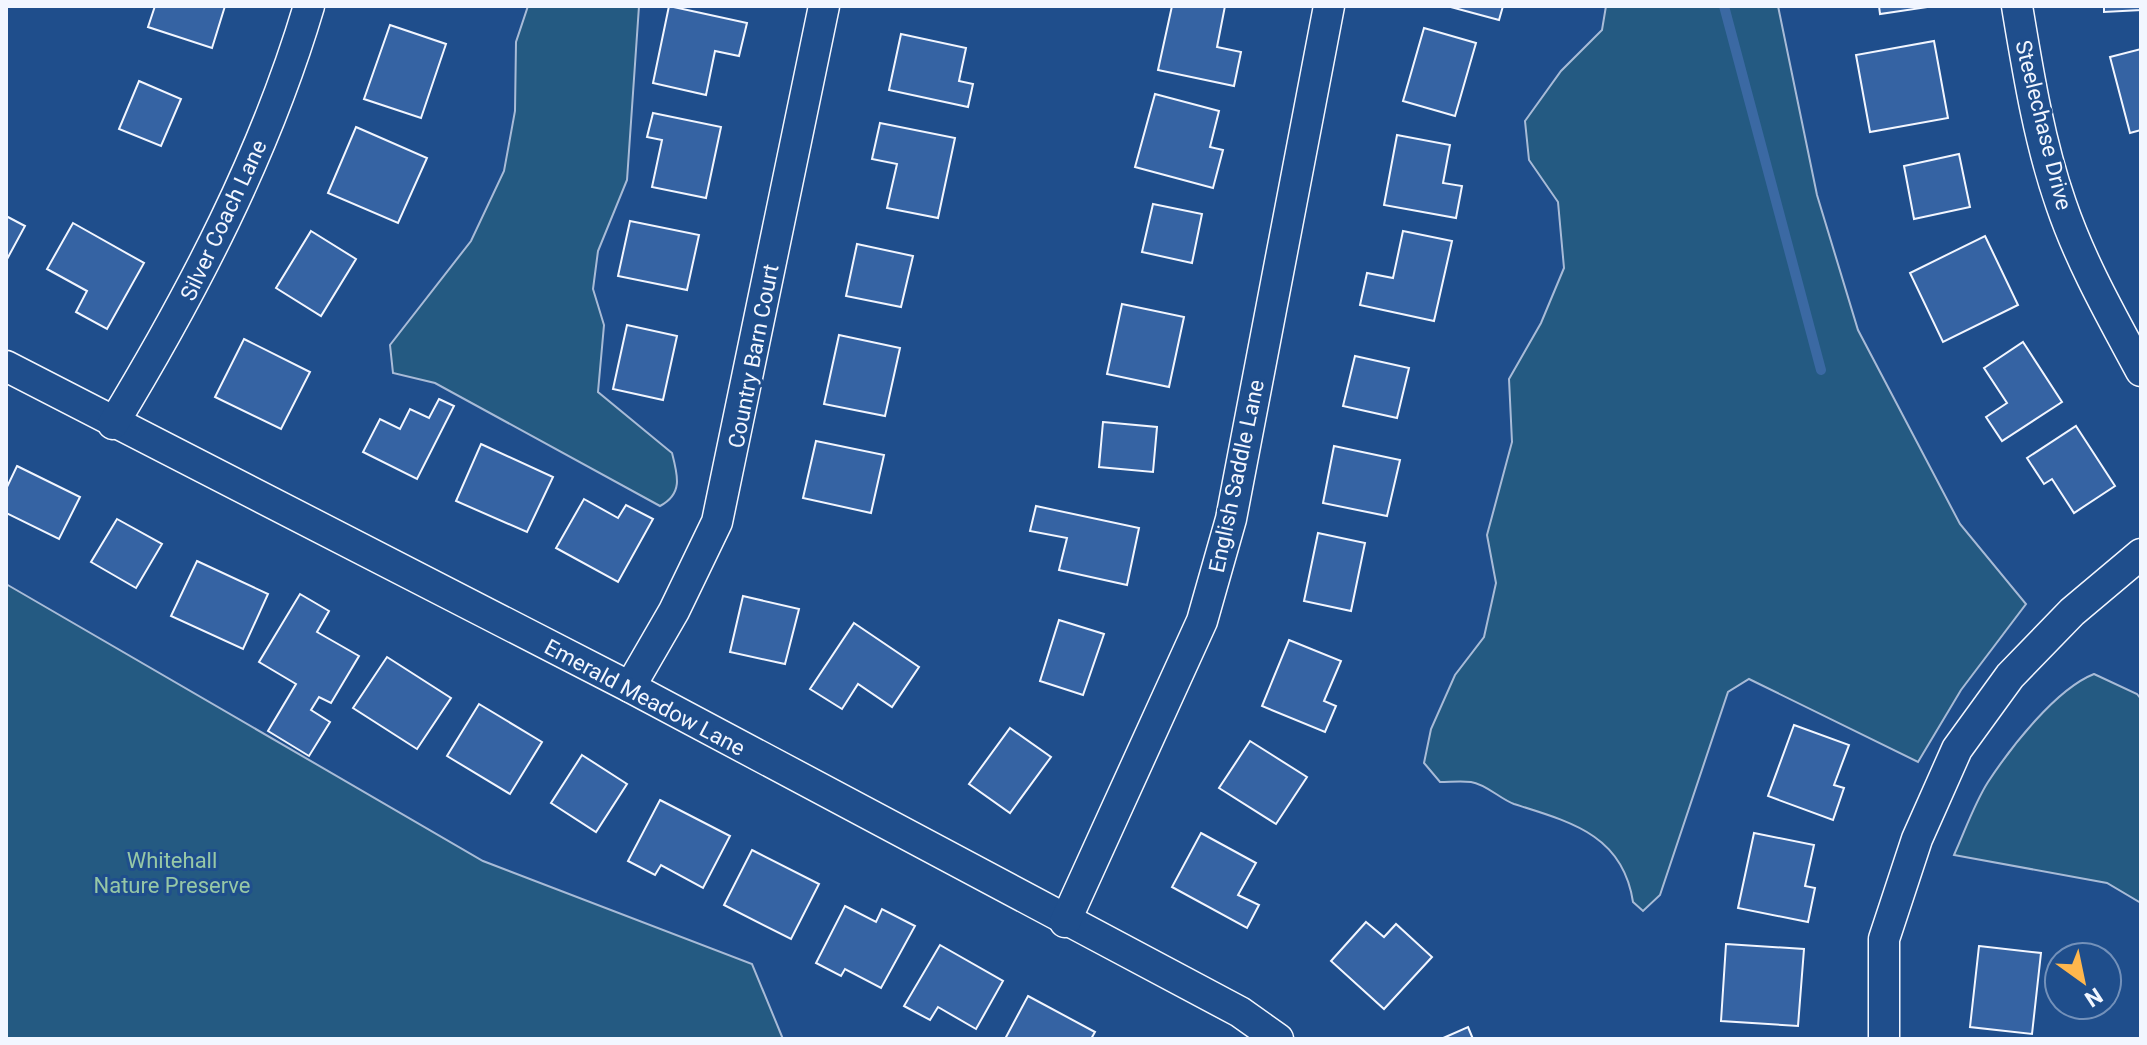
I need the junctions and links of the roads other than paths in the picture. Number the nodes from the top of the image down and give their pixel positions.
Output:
1 (309, 6) edge
2 (824, 6) edge
3 (1329, 6) edge
4 (2017, 6) edge
5 (6, 366) edge
6 (2141, 371) edge
7 (113, 424) junction
8 (2141, 554) edge
9 (630, 687) junction
10 (1065, 922) junction
11 (1278, 1039) edge
12 (1884, 1039) edge

1 - 7 street, Silver Coach Lane
2 - 9 street, Country Barn Court
3 - 10 street, English Saddle Lane
4 - 6 street, Steelechase Drive
5 - 7 street, Emerald Meadow Lane
7 - 9 street, Emerald Meadow Lane
8 - 12 street
9 - 10 street, Emerald Meadow Lane
10 - 11 street, Emerald Meadow Lane

